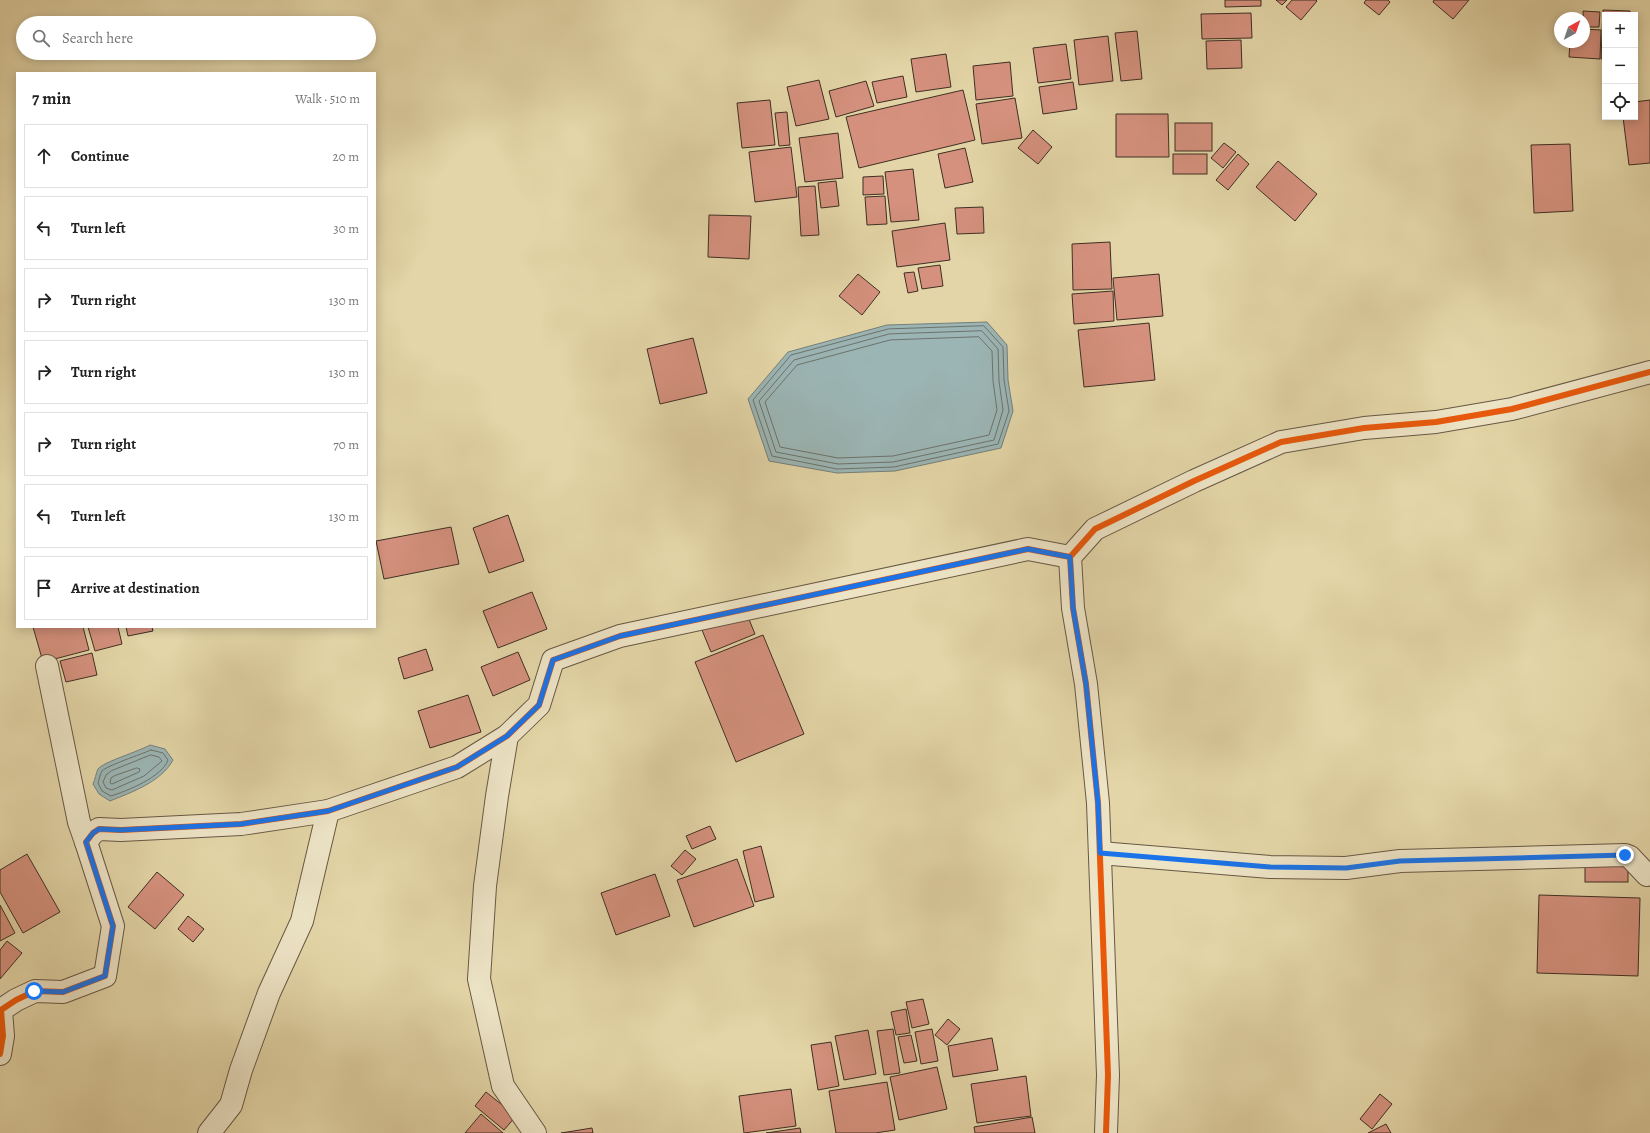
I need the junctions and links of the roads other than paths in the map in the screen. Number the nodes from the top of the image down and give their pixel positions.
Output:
1 (1650, 372) edge
2 (1070, 557) junction
3 (47, 666) dead end
4 (507, 736) junction
5 (328, 811) junction
6 (86, 842) junction
7 (1100, 853) junction
8 (1647, 875) dead end
9 (0, 1054) edge
10 (209, 1133) edge
11 (535, 1133) edge
12 (1106, 1133) edge

1 - 2 street
2 - 4 street
2 - 7 street
3 - 6 street
4 - 5 street
4 - 11 street
5 - 6 street
5 - 10 street
6 - 9 street
7 - 8 street
7 - 12 street

